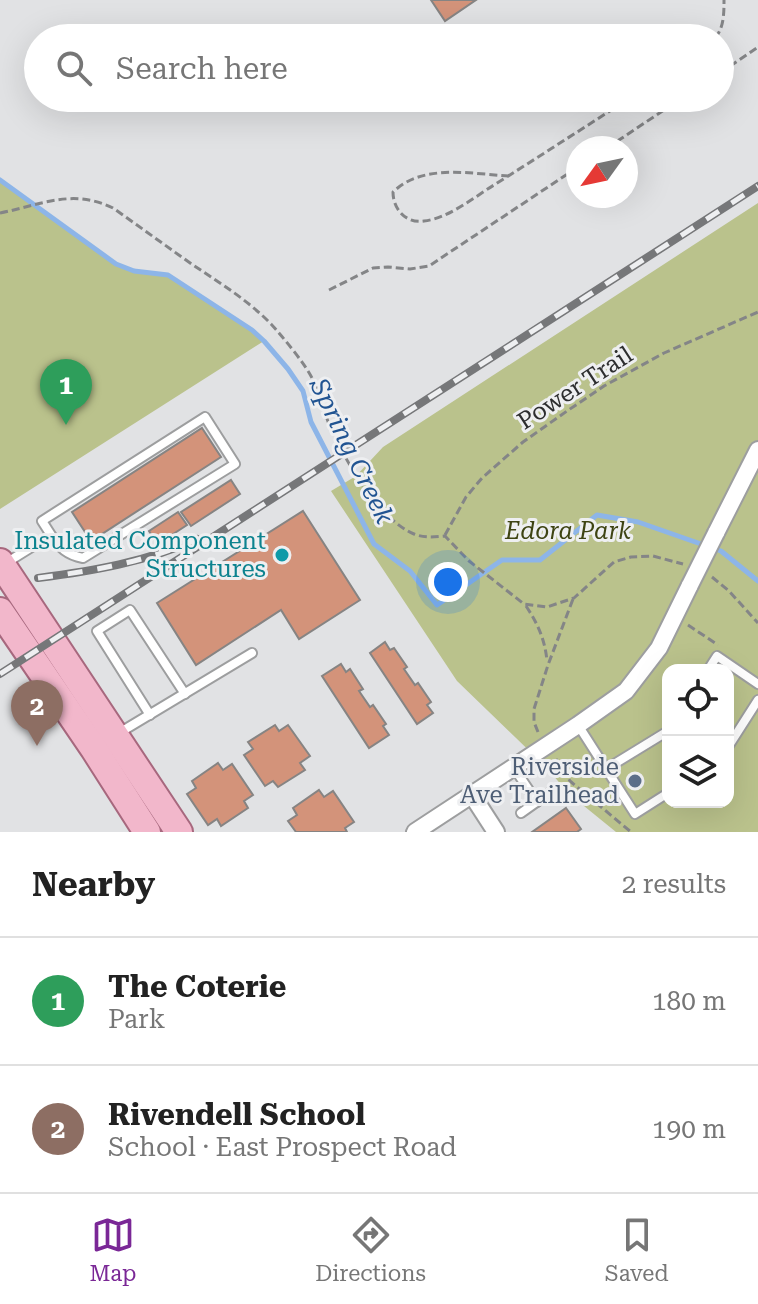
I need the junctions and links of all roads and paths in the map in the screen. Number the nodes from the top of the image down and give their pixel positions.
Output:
1 (724, 0) edge
2 (722, 24) edge
3 (758, 47) edge
4 (734, 63) edge
5 (608, 112) edge
6 (661, 112) edge
7 (625, 136) edge
8 (566, 175) edge
9 (509, 176) junction
10 (0, 213) edge
11 (329, 290) dead end
12 (758, 312) edge
13 (758, 450) edge
14 (51, 535) junction
15 (445, 536) junction
16 (1, 564) edge
17 (694, 575) junction
18 (574, 598) junction
19 (524, 604) junction
20 (0, 611) edge
21 (758, 623) edge
22 (252, 653) dead end
23 (712, 664) edge
24 (729, 664) edge
25 (548, 665) junction
26 (734, 668) edge
27 (758, 684) edge
28 (185, 694) junction
29 (758, 700) edge
30 (150, 715) junction
31 (578, 725) junction
32 (538, 732) dead end
33 (662, 735) edge
34 (734, 738) edge
35 (104, 743) junction
36 (556, 759) dead end
37 (514, 768) junction
38 (606, 769) junction
39 (552, 791) dead end
40 (472, 795) junction
41 (662, 797) edge
42 (537, 802) junction
43 (521, 813) dead end
44 (147, 832) edge
45 (179, 832) edge
46 (415, 832) edge
47 (496, 832) edge
48 (631, 832) edge

1 - 2 path
3 - 4 path
5 - 9 path
6 - 7 path
8 - 11 path
9 - 9 path
10 - 15 path
12 - 15 path, Power Trail
13 - 17 street, bridge
14 - 14 lane
14 - 16 lane
15 - 19 path
16 - 35 main road
17 - 18 path
17 - 21 path
17 - 31 street
18 - 19 path
18 - 25 path
19 - 25 path
20 - 35 main road
22 - 28 lane
23 - 24 lane
25 - 32 path
26 - 27 lane
28 - 30 lane
28 - 30 lane
29 - 34 lane
30 - 35 lane
31 - 37 street
31 - 38 lane
33 - 38 lane
35 - 44 main road
35 - 45 main road
36 - 48 path
37 - 40 street
37 - 42 lane
38 - 41 lane
39 - 42 lane
40 - 46 street
40 - 47 street
42 - 43 lane

